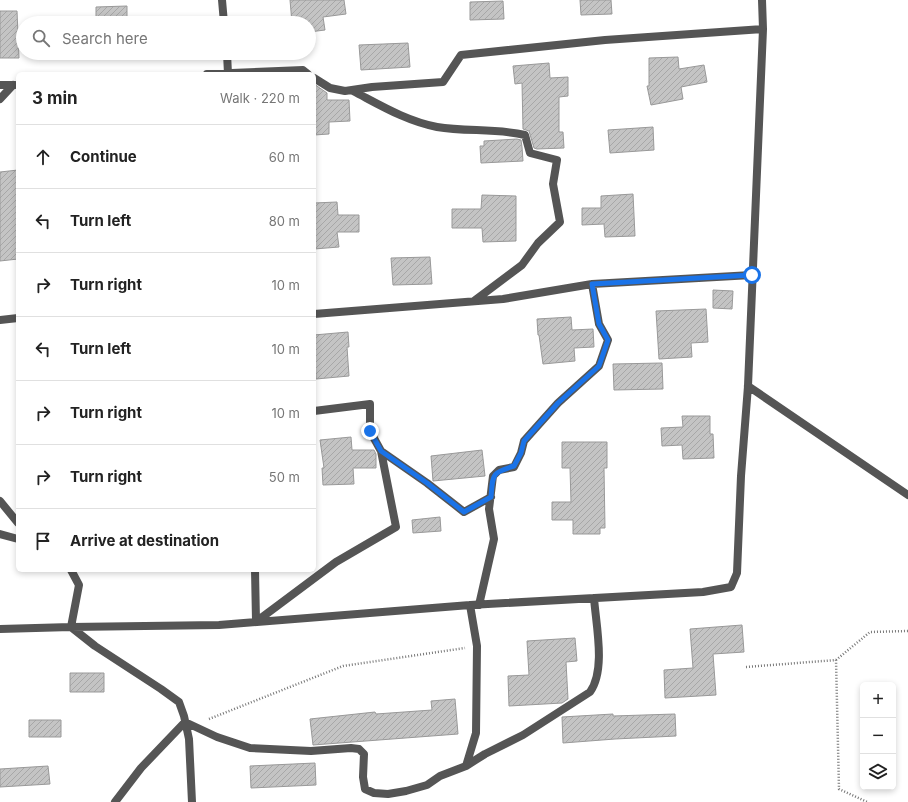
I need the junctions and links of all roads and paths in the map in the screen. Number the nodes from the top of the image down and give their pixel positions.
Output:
1 (222, 0) edge
2 (762, 0) edge
3 (223, 16) edge
4 (763, 29) junction
5 (227, 60) edge
6 (228, 72) edge
7 (253, 72) edge
8 (306, 72) edge
9 (316, 79) edge
10 (0, 85) edge
11 (15, 85) edge
12 (352, 90) junction
13 (0, 100) edge
14 (752, 275) junction
15 (592, 284) junction
16 (474, 301) junction
17 (316, 314) edge
18 (16, 318) edge
19 (0, 320) edge
20 (748, 386) junction
21 (316, 411) edge
22 (381, 451) junction
23 (908, 495) edge
24 (491, 497) junction
25 (0, 501) edge
26 (16, 521) edge
27 (0, 534) edge
28 (16, 538) edge
29 (72, 572) edge
30 (255, 572) edge
31 (594, 598) junction
32 (470, 605) junction
33 (479, 605) junction
34 (256, 621) junction
35 (71, 627) junction
36 (0, 630) edge
37 (908, 631) edge
38 (477, 646) junction
39 (836, 660) junction
40 (746, 667) dead end
41 (185, 722) junction
42 (466, 766) junction
43 (115, 802) edge
44 (192, 802) edge
45 (867, 802) edge

1 - 3 street
2 - 4 street
4 - 12 street
4 - 14 street
5 - 6 street
7 - 8 street
9 - 12 street
10 - 11 street
11 - 13 street
12 - 16 street
14 - 15 street
14 - 20 street
15 - 16 street
15 - 24 street
16 - 17 street
18 - 19 street
20 - 23 street
20 - 31 street
21 - 22 street
22 - 24 street
22 - 34 street
24 - 33 street
25 - 26 street
27 - 28 street
29 - 35 street
30 - 34 street
31 - 33 street
31 - 42 street
32 - 33 street
32 - 34 street
32 - 38 street
34 - 35 street
35 - 36 street
35 - 41 street
37 - 39 path
38 - 41 path
38 - 42 street
39 - 40 path
39 - 45 path
41 - 42 street
41 - 43 street
41 - 44 street

